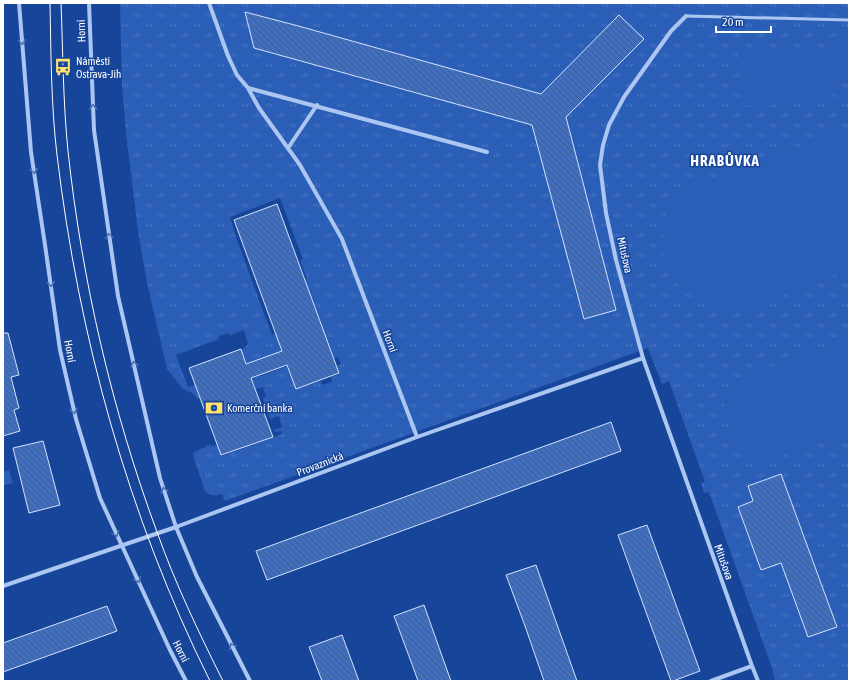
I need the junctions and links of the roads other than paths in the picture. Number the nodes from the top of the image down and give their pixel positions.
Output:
1 (19, 3) edge
2 (89, 3) edge
3 (209, 3) edge
4 (686, 16) joint
5 (849, 20) edge
6 (248, 88) junction
7 (317, 106) junction
8 (288, 148) junction
9 (487, 152) dead end
10 (643, 358) junction
11 (417, 437) junction
12 (176, 527) junction
13 (121, 546) junction
14 (3, 586) edge
15 (752, 666) junction
16 (186, 681) edge
17 (250, 681) edge
18 (711, 681) edge
19 (758, 681) edge

1 -> 13 street, Horní
12 -> 2 street, Horní
3 - 6 street, Horní
4 - 5 lane, Mitušova
4 - 10 street, Mitušova
6 - 7 street
6 - 8 street, Horní
7 - 8 street
7 - 9 street
8 - 11 street, Horní
10 - 11 street, Provaznická
10 - 15 street, Mitušova
11 - 12 street, Provaznická
12 - 13 street, Provaznická
17 -> 12 street, Horní
13 - 14 street, Provaznická
13 -> 16 street, Horní
15 - 18 street
15 - 19 street, Mitušova

